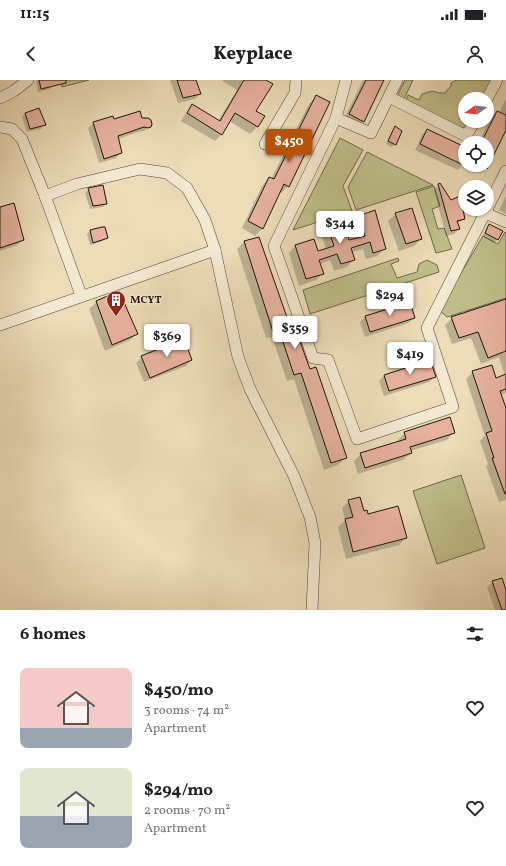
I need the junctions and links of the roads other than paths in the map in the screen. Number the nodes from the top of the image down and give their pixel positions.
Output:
1 (28, 80) edge
2 (296, 80) edge
3 (346, 80) edge
4 (398, 80) edge
5 (497, 80) edge
6 (491, 92) edge
7 (0, 98) edge
8 (389, 98) junction
9 (336, 118) junction
10 (0, 127) edge
11 (470, 128) edge
12 (265, 144) dead end
13 (506, 171) edge
14 (494, 194) edge
15 (45, 196) junction
16 (494, 215) edge
17 (483, 216) edge
18 (506, 222) edge
19 (215, 250) junction
20 (81, 295) junction
21 (0, 325) edge
22 (312, 610) edge

1 - 7 street
2 - 12 street
3 - 9 street
4 - 8 street
5 - 6 street
8 - 9 street
8 - 11 street
9 - 17 street
10 - 15 street
13 - 14 street
15 - 19 street
15 - 20 street
16 - 18 street
19 - 20 street
19 - 22 street
20 - 21 street

